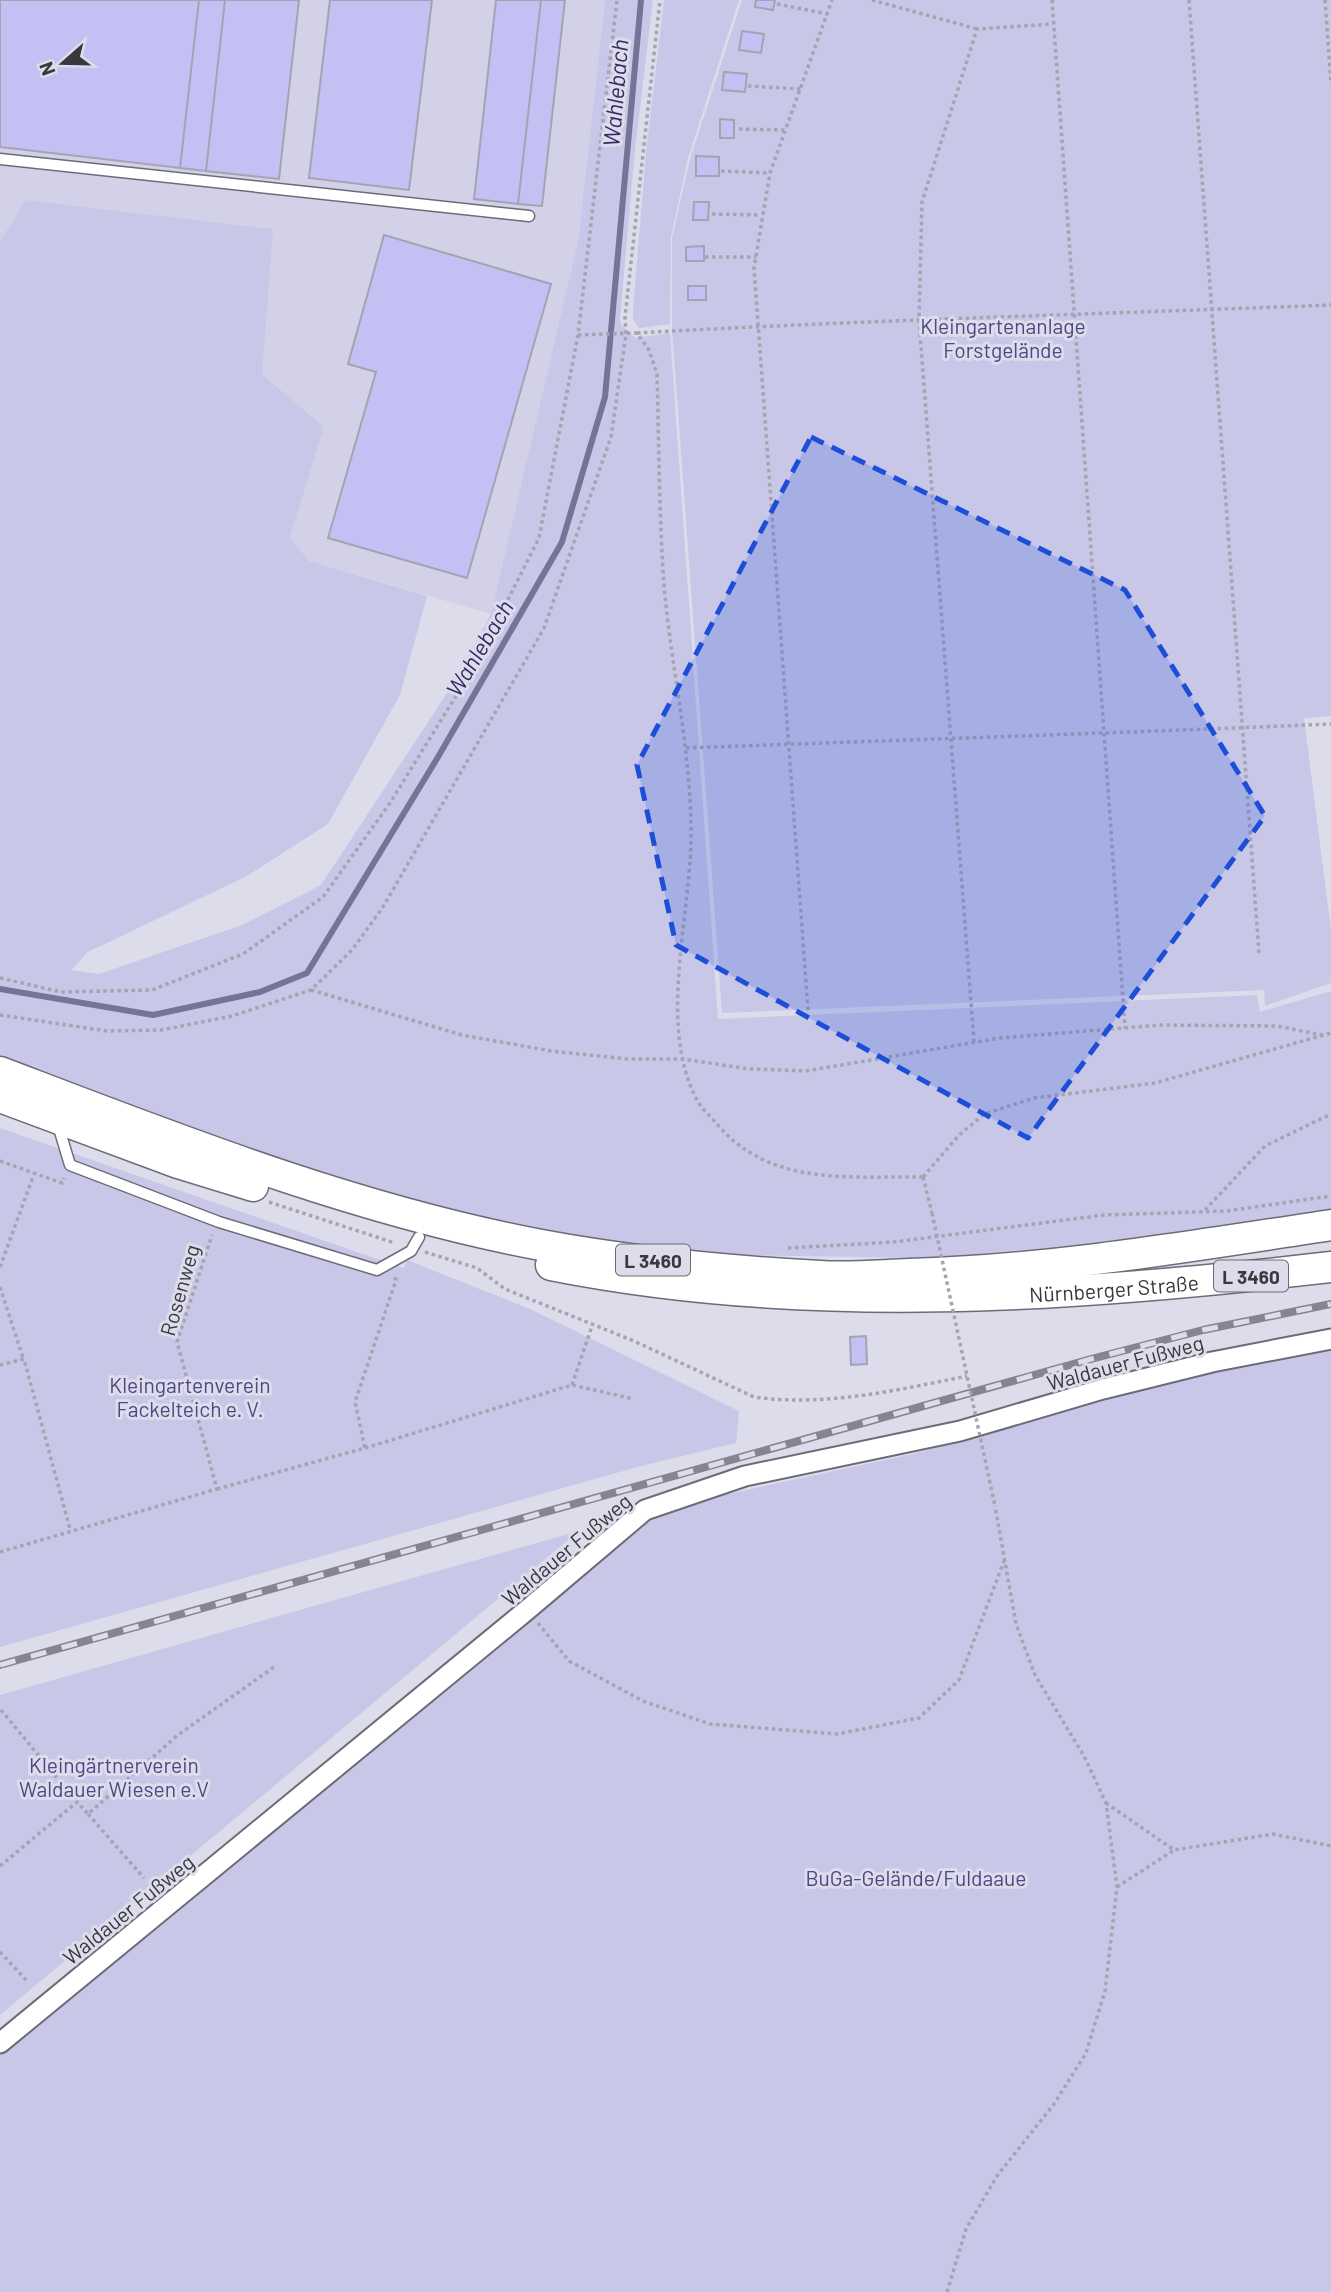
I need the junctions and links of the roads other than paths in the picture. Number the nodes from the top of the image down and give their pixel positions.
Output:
1 (0, 159) edge
2 (528, 216) dead end
3 (0, 1072) edge
4 (0, 1097) edge
5 (56, 1118) junction
6 (1331, 1225) edge
7 (419, 1237) junction
8 (1331, 1267) edge
9 (1331, 1339) edge
10 (0, 2043) edge

1 - 2 lane
3 - 6 main road, L 3460
4 - 5 main road, L 3460
5 - 7 main road, L 3460
5 - 7 lane
7 - 8 main road, Nürnberger Straße / L 3460
9 - 10 street, Waldauer Fußweg

